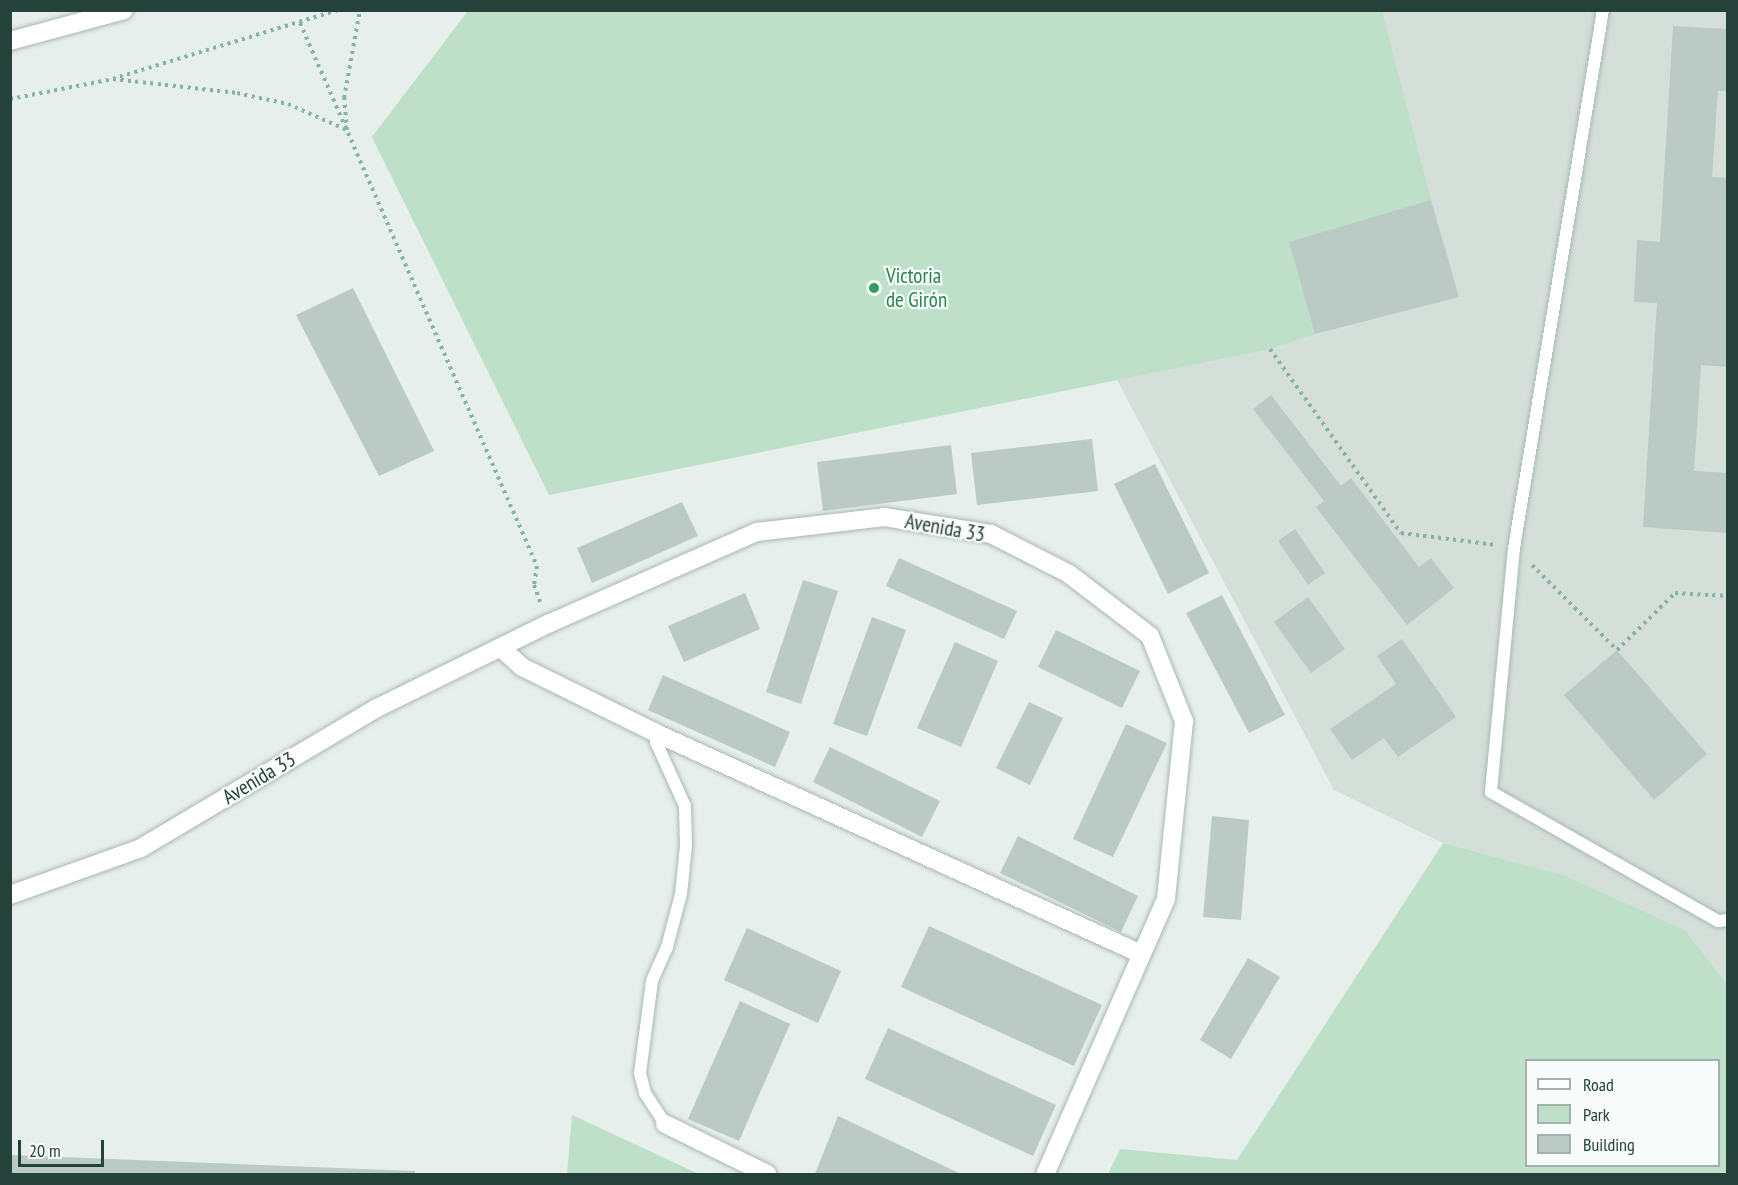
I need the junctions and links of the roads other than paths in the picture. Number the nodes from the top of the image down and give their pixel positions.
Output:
1 (124, 10) edge
2 (1603, 10) edge
3 (10, 41) edge
4 (501, 648) junction
5 (658, 734) junction
6 (10, 895) edge
7 (1728, 920) edge
8 (1139, 953) junction
9 (665, 1124) joint
10 (767, 1174) edge
11 (1045, 1174) edge

1 - 3 street
2 - 7 lane
4 - 5 street
4 - 6 street, Avenida 33
4 - 8 street, Avenida 33
5 - 8 street
5 - 9 lane
8 - 11 street
9 - 10 street

